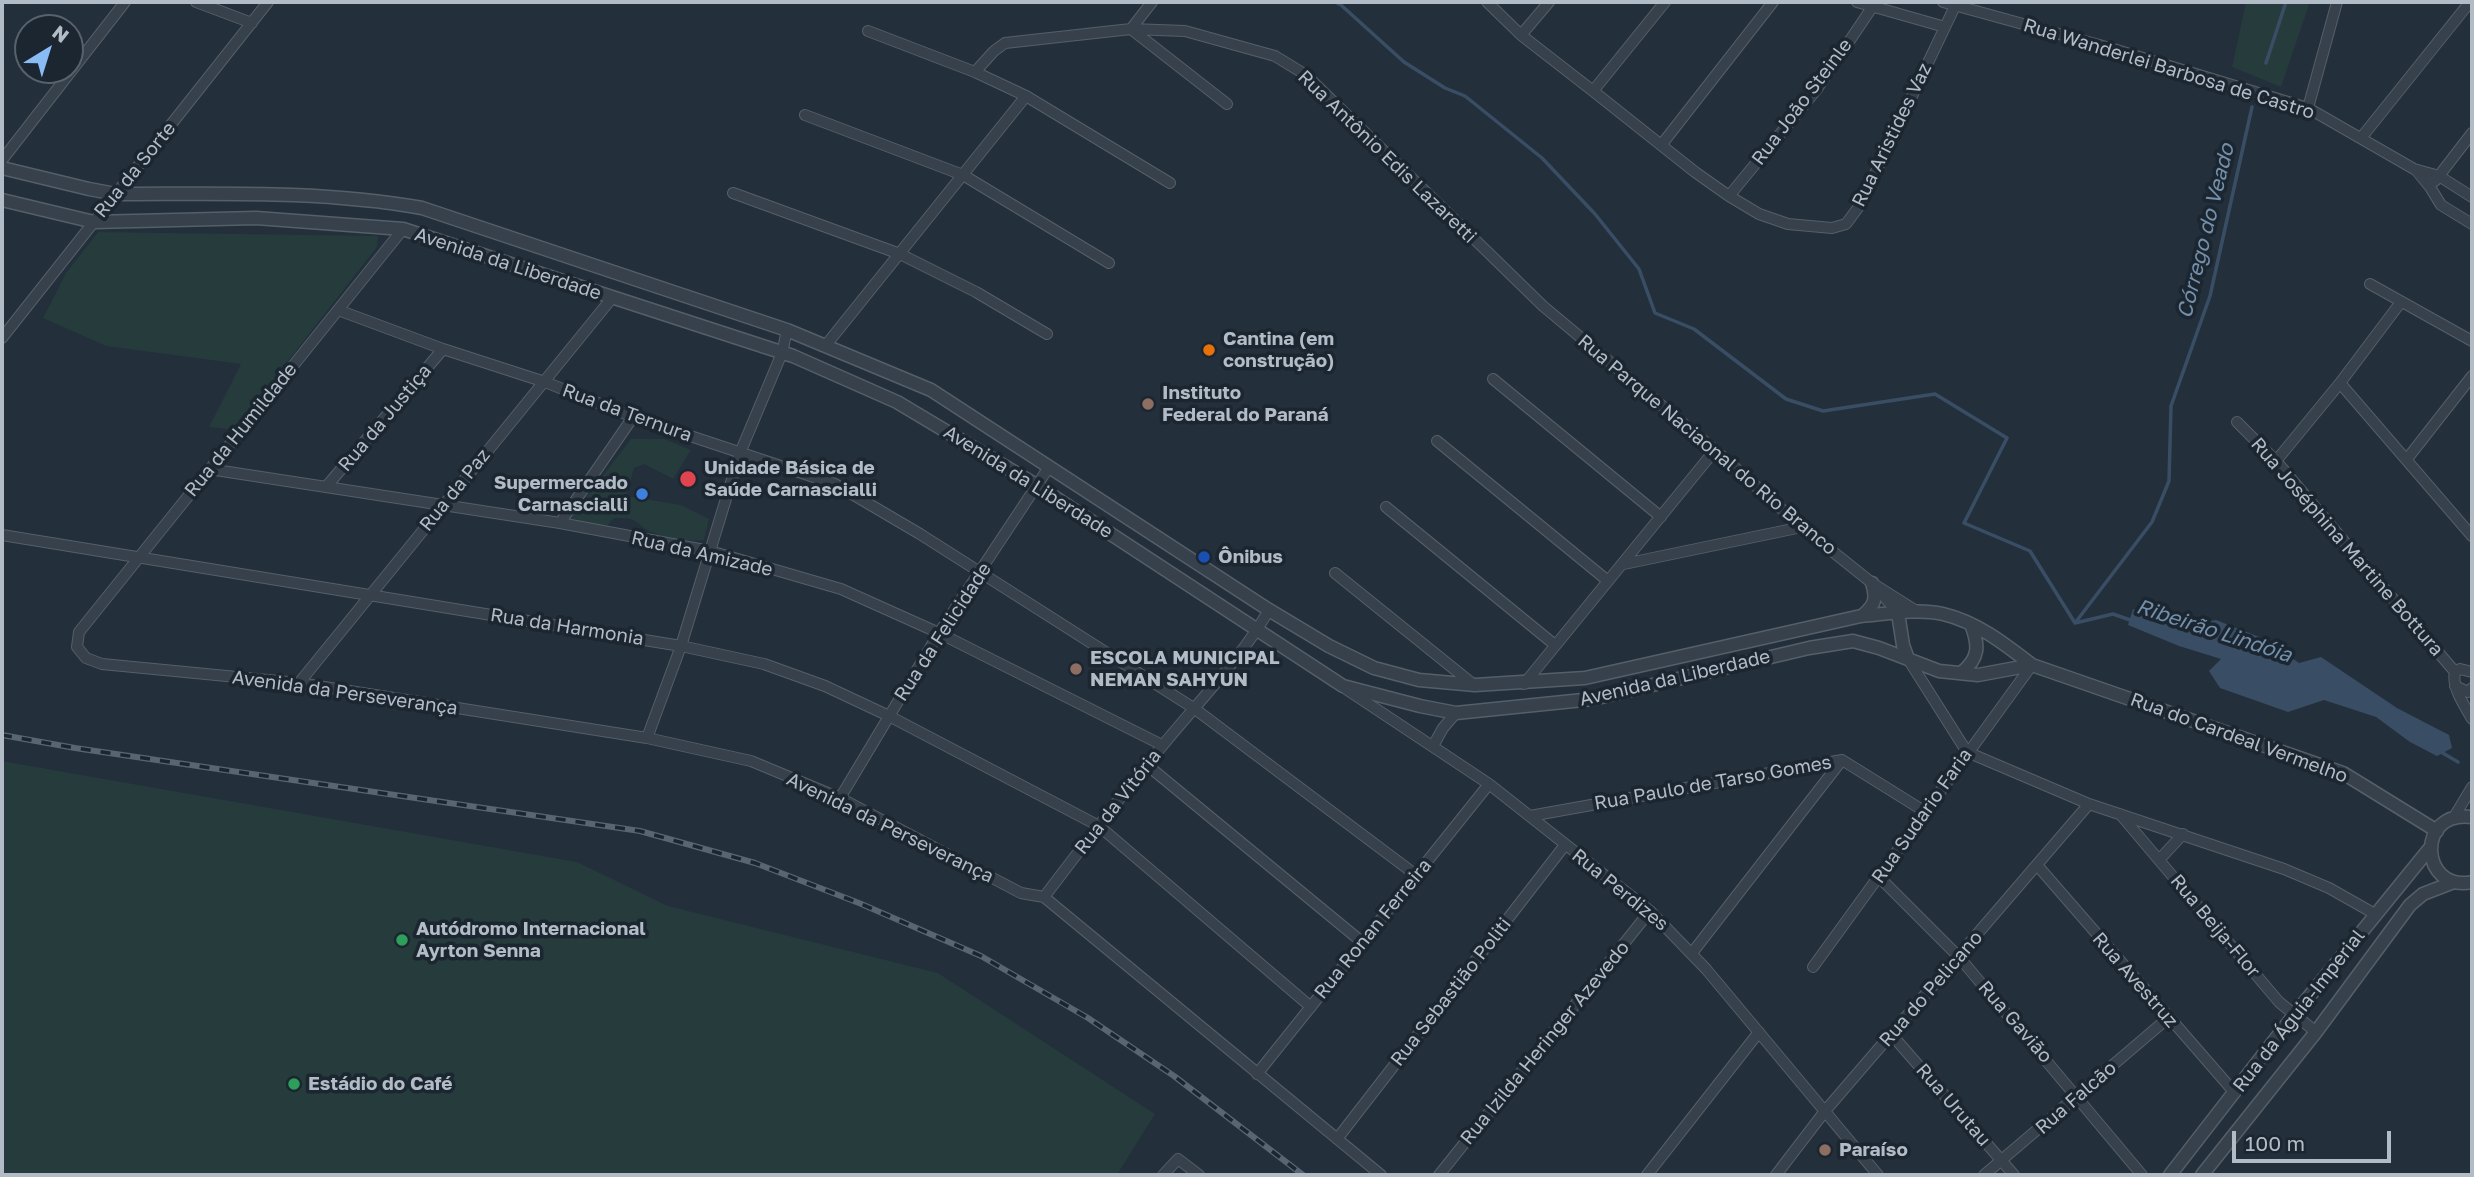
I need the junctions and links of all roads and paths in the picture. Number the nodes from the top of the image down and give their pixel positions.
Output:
1 (125, 2) edge
2 (196, 2) edge
3 (268, 2) edge
4 (1152, 2) edge
5 (1487, 2) edge
6 (1549, 2) edge
7 (1665, 2) edge
8 (1773, 2) edge
9 (1857, 2) edge
10 (1943, 2) edge
11 (2337, 2) edge
12 (2470, 2) edge
13 (1956, 4) edge
14 (1873, 6) junction
15 (252, 23) junction
16 (1945, 27) junction
17 (1131, 29) junction
18 (868, 32) dead end
19 (1521, 35) junction
20 (975, 72) junction
21 (1593, 92) junction
22 (1026, 96) junction
23 (1227, 104) dead end
24 (2308, 108) junction
25 (805, 115) dead end
26 (2472, 134) edge
27 (2361, 138) junction
28 (1662, 144) junction
29 (2, 160) edge
30 (2, 168) edge
31 (2414, 169) junction
32 (963, 174) junction
33 (2439, 176) junction
34 (1170, 183) dead end
35 (2430, 187) junction
36 (733, 193) dead end
37 (116, 194) junction
38 (1729, 196) junction
39 (2472, 197) edge
40 (2, 200) edge
41 (94, 222) junction
42 (2472, 225) edge
43 (403, 229) junction
44 (900, 254) junction
45 (1109, 262) dead end
46 (2370, 284) dead end
47 (612, 298) junction
48 (2401, 302) junction
49 (1543, 306) joint
50 (338, 310) junction
51 (787, 330) junction
52 (1047, 334) dead end
53 (2, 337) edge
54 (2472, 341) edge
55 (826, 345) junction
56 (443, 349) junction
57 (782, 353) junction
58 (2472, 376) edge
59 (1493, 379) dead end
60 (545, 382) junction
61 (2340, 383) junction
62 (633, 417) junction
63 (2237, 422) dead end
64 (1437, 440) dead end
65 (1716, 450) junction
66 (740, 453) junction
67 (2407, 459) junction
68 (2276, 461) junction
69 (1049, 467) junction
70 (209, 469) junction
71 (1036, 485) junction
72 (326, 487) junction
73 (442, 505) junction
74 (1386, 507) dead end
75 (1661, 517) junction
76 (559, 523) junction
77 (1802, 527) junction
78 (2, 534) edge
79 (2472, 536) edge
80 (710, 551) junction
81 (138, 557) junction
82 (1624, 564) junction
83 (981, 573) junction
84 (1335, 573) dead end
85 (1608, 581) junction
86 (1872, 583) junction
87 (370, 594) junction
88 (1269, 610) junction
89 (1919, 612) junction
90 (1898, 613) junction
91 (1861, 616) junction
92 (1971, 624) junction
93 (1258, 630) junction
94 (79, 632) joint
95 (939, 633) junction
96 (1555, 645) junction
97 (681, 646) junction
98 (1908, 659) junction
99 (2032, 665) junction
100 (2455, 672) junction
101 (2472, 672) edge
102 (1961, 673) junction
103 (299, 683) junction
104 (1524, 684) junction
105 (1475, 685) junction
106 (2455, 686) junction
107 (1343, 687) junction
108 (2472, 688) edge
109 (1195, 709) junction
110 (1456, 713) junction
111 (889, 716) junction
112 (2472, 719) edge
113 (647, 738) junction
114 (1162, 745) junction
115 (1433, 747) junction
116 (1967, 752) junction
117 (1842, 760) junction
118 (1147, 765) junction
119 (1489, 784) junction
120 (2472, 787) edge
121 (839, 798) junction
122 (2089, 804) junction
123 (1924, 811) junction
124 (2120, 814) junction
125 (1530, 816) junction
126 (2454, 817) junction
127 (2472, 817) edge
128 (1099, 826) junction
129 (2437, 831) junction
130 (2183, 834) junction
131 (1565, 845) junction
132 (2430, 848) junction
133 (2159, 860) junction
134 (2037, 865) junction
135 (1416, 875) junction
136 (1879, 877) junction
137 (2454, 882) junction
138 (2472, 882) edge
139 (1044, 897) junction
140 (1650, 911) junction
141 (2375, 914) junction
142 (1362, 942) junction
143 (1692, 953) junction
144 (1959, 957) junction
145 (1813, 967) dead end
146 (1311, 1007) junction
147 (2294, 1015) junction
148 (2168, 1018) junction
149 (1759, 1032) junction
150 (2316, 1032) junction
151 (1892, 1035) junction
152 (1257, 1074) junction
153 (2235, 1093) junction
154 (2078, 1096) junction
155 (1825, 1111) junction
156 (1336, 1139) junction
157 (2002, 1161) junction
158 (1163, 1175) edge
159 (1199, 1175) edge
160 (1381, 1175) edge
161 (1439, 1175) edge
162 (1647, 1175) edge
163 (1776, 1175) edge
164 (1878, 1175) edge
165 (1984, 1175) edge
166 (2014, 1175) edge
167 (2142, 1175) edge
168 (2170, 1175) edge
169 (2202, 1175) edge

1 - 29 street
2 - 15 street
3 - 15 street, Rua da Sorte
4 - 17 street
5 - 19 street, Rua Aristides Vaz
6 - 19 street
7 - 21 street
8 - 28 street
9 - 14 street
10 - 13 street, Rua Wanderlei Barbosa de Castro
11 - 24 street
12 - 27 street
13 - 16 street, Rua Aristides Vaz
13 - 24 street, Rua Wanderlei Barbosa de Castro
14 - 16 street
14 - 38 street, Rua João Steinle
15 - 37 street, Rua da Sorte
16 - 38 street, Rua Aristides Vaz
17 - 20 street, Rua Antônio Edis Lazaretti
17 - 23 street
17 - 49 street, Rua Antônio Edis Lazaretti
18 - 20 street
19 - 21 street, Rua Aristides Vaz
20 - 22 street
21 - 28 street, Rua Aristides Vaz
22 - 32 street
22 - 34 street
24 - 27 street, Rua Wanderlei Barbosa de Castro
25 - 32 street
26 - 33 street
27 - 31 street, Rua Wanderlei Barbosa de Castro
28 - 38 street, Rua Aristides Vaz
30 - 37 street, Avenida da Liberdade
31 - 33 street, Rua Wanderlei Barbosa de Castro
31 - 35 street, Rua Wanderlei Barbosa de Castro
32 - 44 street
32 - 45 street
33 - 35 street
33 - 39 street, Rua Wanderlei Barbosa de Castro
35 - 42 street, Rua Wanderlei Barbosa de Castro
36 - 44 street
37 - 41 street, Rua da Sorte
37 - 51 street, Avenida da Liberdade
40 - 41 street, Avenida da Liberdade
41 - 43 street, Avenida da Liberdade
41 - 53 street, Rua da Sorte
43 - 47 street, Avenida da Liberdade
43 - 50 street, Rua da Humildade
44 - 52 street
44 - 55 street
46 - 48 street
47 - 57 street, Avenida da Liberdade
47 - 60 street, Rua da Paz
48 - 54 street
48 - 61 street
49 - 65 street, Rua Parque Naciaonal do Rio Branco
50 - 56 street, Rua da Ternura
50 - 70 street, Rua da Humildade
51 - 55 street, Avenida da Liberdade
51 - 57 street
55 - 69 street, Avenida da Liberdade
56 - 60 street, Rua da Ternura
56 - 72 street, Rua da Justiça
57 - 66 street
57 - 71 street, Avenida da Liberdade
58 - 67 street
59 - 75 street
60 - 62 street, Rua da Ternura
60 - 73 street, Rua da Paz
61 - 67 street
61 - 68 street
62 - 66 street, Rua da Ternura
62 - 76 street
63 - 68 street, Rua Joséphina Martine Bottura
64 - 85 street
65 - 75 street
65 - 77 street, Rua Parque Naciaonal do Rio Branco
66 - 80 street
66 - 83 street, Rua da Ternura
67 - 79 street
68 - 100 street, Rua Joséphina Martine Bottura
69 - 71 street, Rua da Felicidade
69 - 88 street, Avenida da Liberdade
70 - 72 street, Rua da Amizade
70 - 81 street, Rua da Humildade
71 - 83 street, Rua da Felicidade
71 - 93 street, Avenida da Liberdade
72 - 73 street, Rua da Amizade
73 - 76 street, Rua da Amizade
73 - 87 street, Rua da Paz
74 - 96 street
75 - 82 street
76 - 80 street, Rua da Amizade
77 - 82 street
77 - 86 street, Rua Parque Naciaonal do Rio Branco
78 - 81 street, Rua da Harmonia
80 - 95 street, Rua da Amizade
80 - 97 street
81 - 87 street, Rua da Harmonia
81 - 94 street, Rua da Humildade
82 - 85 street
83 - 95 street, Rua da Felicidade
83 - 109 street
84 - 105 street
85 - 96 street
86 - 89 street, Rua Parque Naciaonal do Rio Branco
86 - 90 street, Rua Parque Naciaonal do Rio Branco
86 - 91 street
87 - 97 street, Rua da Harmonia
87 - 103 street, Rua da Paz
88 - 93 street, Rua da Vitória
88 - 105 street, Avenida da Liberdade
89 - 90 street
89 - 92 street
90 - 91 street, Avenida da Liberdade
90 - 98 street
91 - 104 street, Avenida da Liberdade
92 - 99 street
92 - 102 street
93 - 107 street, Avenida da Liberdade
93 - 109 street, Rua da Vitória
94 - 103 street, Avenida da Perseverança
95 - 111 street, Rua da Felicidade
95 - 114 street, Rua da Amizade
96 - 104 street
97 - 111 street, Rua da Harmonia
97 - 113 street
98 - 102 street, Avenida da Liberdade
98 - 110 street, Avenida da Liberdade
98 - 116 street
99 - 102 street, Avenida da Liberdade
99 - 116 street, Rua Sudario Faria
99 - 129 street, Rua do Cardeal Vermelho
100 - 101 street
100 - 106 street
103 - 113 street, Avenida da Perseverança
104 - 105 street, Avenida da Liberdade
106 - 108 street
106 - 112 street
107 - 110 street, Avenida da Liberdade
107 - 115 street, Rua Perdizes
109 - 114 street, Rua da Vitória
109 - 135 street
110 - 115 street
111 - 121 street, Rua da Felicidade
111 - 128 street, Rua da Harmonia
113 - 121 street, Avenida da Perseverança
114 - 118 street, Rua da Vitória
115 - 119 street, Rua Perdizes
116 - 122 street
116 - 123 street, Rua Sudario Faria
117 - 123 street, Rua Paulo de Tarso Gomes
117 - 125 street, Rua Paulo de Tarso Gomes
117 - 143 street
118 - 128 street, Rua da Vitória
118 - 142 street
119 - 125 street, Rua Perdizes
119 - 135 street, Rua Ronan Ferreira
120 - 126 street
121 - 139 street, Avenida da Perseverança
122 - 124 street
122 - 134 street, Rua do Pelicano
123 - 136 street, Rua Sudario Faria
124 - 130 street
124 - 133 street, Rua Beija-Flor
125 - 131 street, Rua Perdizes
126 - 127 street
126 - 129 street
128 - 139 street, Rua da Vitória
128 - 146 street, Rua da Harmonia
129 - 132 street, Rua da Águia-Imperial
130 - 133 street
130 - 141 street
131 - 140 street, Rua Perdizes
131 - 156 street, Rua Sebastião Politi
132 - 137 street
132 - 141 street, Rua da Águia-Imperial
133 - 147 street, Rua Beija-Flor
134 - 144 street, Rua do Pelicano
134 - 148 street, Rua Avestruz
135 - 142 street, Rua Ronan Ferreira
136 - 144 street, Rua Gavião
136 - 145 street, Rua Sudario Faria
137 - 138 street
137 - 150 street, Rua da Águia-Imperial
139 - 152 street, Avenida da Perseverança
140 - 143 street, Rua Perdizes
140 - 161 street, Rua Izilda Heringer Azevedo
141 - 147 street, Rua da Águia-Imperial
142 - 146 street, Rua Ronan Ferreira
143 - 149 street, Rua Perdizes
144 - 151 street, Rua do Pelicano
144 - 154 street, Rua Gavião
146 - 152 street, Rua Ronan Ferreira
147 - 150 street, Rua Beija-Flor
147 - 153 street, Rua da Águia-Imperial
148 - 153 street, Rua Avestruz
148 - 154 street, Rua Falcão
149 - 155 street, Rua Perdizes
149 - 162 street
150 - 169 street, Rua da Águia-Imperial
151 - 155 street, Rua do Pelicano
151 - 157 street, Rua Urutau
152 - 156 street, Avenida da Perseverança
153 - 168 street, Rua da Águia-Imperial
154 - 157 street, Rua Falcão
154 - 167 street, Rua Gavião
155 - 163 street, Rua do Pelicano
155 - 164 street, Rua Perdizes
156 - 160 street, Avenida da Perseverança
157 - 165 street, Rua Falcão
157 - 166 street, Rua Urutau
158 - 159 street

